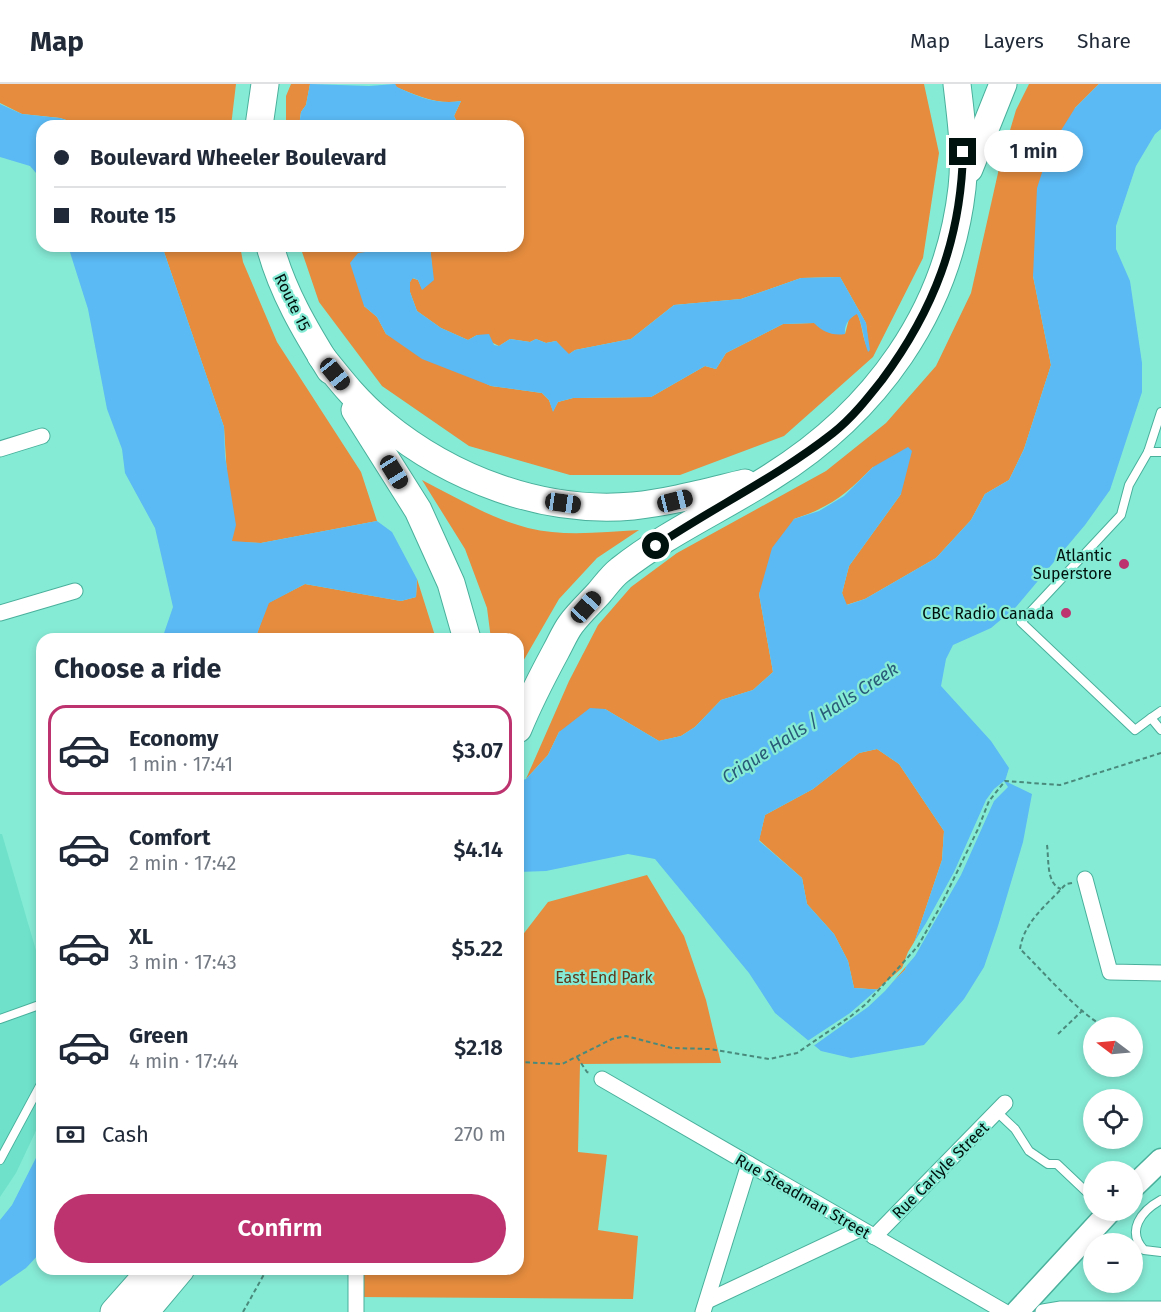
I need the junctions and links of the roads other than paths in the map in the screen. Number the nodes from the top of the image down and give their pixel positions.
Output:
1 (265, 84) edge
2 (957, 84) edge
3 (1003, 84) edge
4 (260, 120) edge
5 (962, 186) junction
6 (272, 252) edge
7 (321, 356) junction
8 (1161, 412) edge
9 (42, 436) dead end
10 (0, 448) edge
11 (1148, 452) junction
12 (1161, 452) edge
13 (771, 477) junction
14 (75, 591) dead end
15 (0, 613) edge
16 (465, 633) edge
17 (1161, 711) edge
18 (524, 715) edge
19 (1151, 718) junction
20 (1161, 729) edge
21 (1085, 879) road end
22 (1161, 973) edge
23 (36, 1007) edge
24 (0, 1019) edge
25 (602, 1079) road end
26 (36, 1093) edge
27 (1001, 1107) joint
28 (0, 1160) edge
29 (1161, 1160) edge
30 (748, 1164) junction
31 (1143, 1177) edge
32 (1083, 1188) edge
33 (1161, 1200) edge
34 (1094, 1221) edge
35 (860, 1229) junction
36 (874, 1237) junction
37 (1161, 1252) edge
38 (147, 1275) edge
39 (176, 1275) edge
40 (356, 1275) edge
41 (705, 1306) edge
42 (1161, 1309) edge
43 (114, 1312) edge
44 (145, 1312) edge
45 (356, 1312) edge
46 (1005, 1312) edge
47 (1017, 1312) edge
48 (1043, 1312) edge

1 - 4 highway
2 - 5 highway
3 - 5 highway
5 - 13 highway
6 - 7 highway, Route 15
7 - 13 highway
7 - 16 highway
8 - 11 lane
9 - 10 street
11 - 12 lane
11 - 19 lane
13 - 18 highway
14 - 15 street
17 - 19 lane
19 - 20 lane
21 - 22 street
23 - 24 lane
25 - 30 street, Rue Steadman Street
26 - 28 lane
27 - 32 lane
27 - 36 street, Rue Carlyle Street
29 - 31 main road
30 - 35 street, Rue Steadman Street
30 - 41 street
33 - 37 lane
34 - 47 main road
35 - 36 street, Rue Steadman Street
35 - 41 street
36 - 46 street, Rue Steadman Street
38 - 43 highway
39 - 44 highway
40 - 45 street
42 - 48 street

